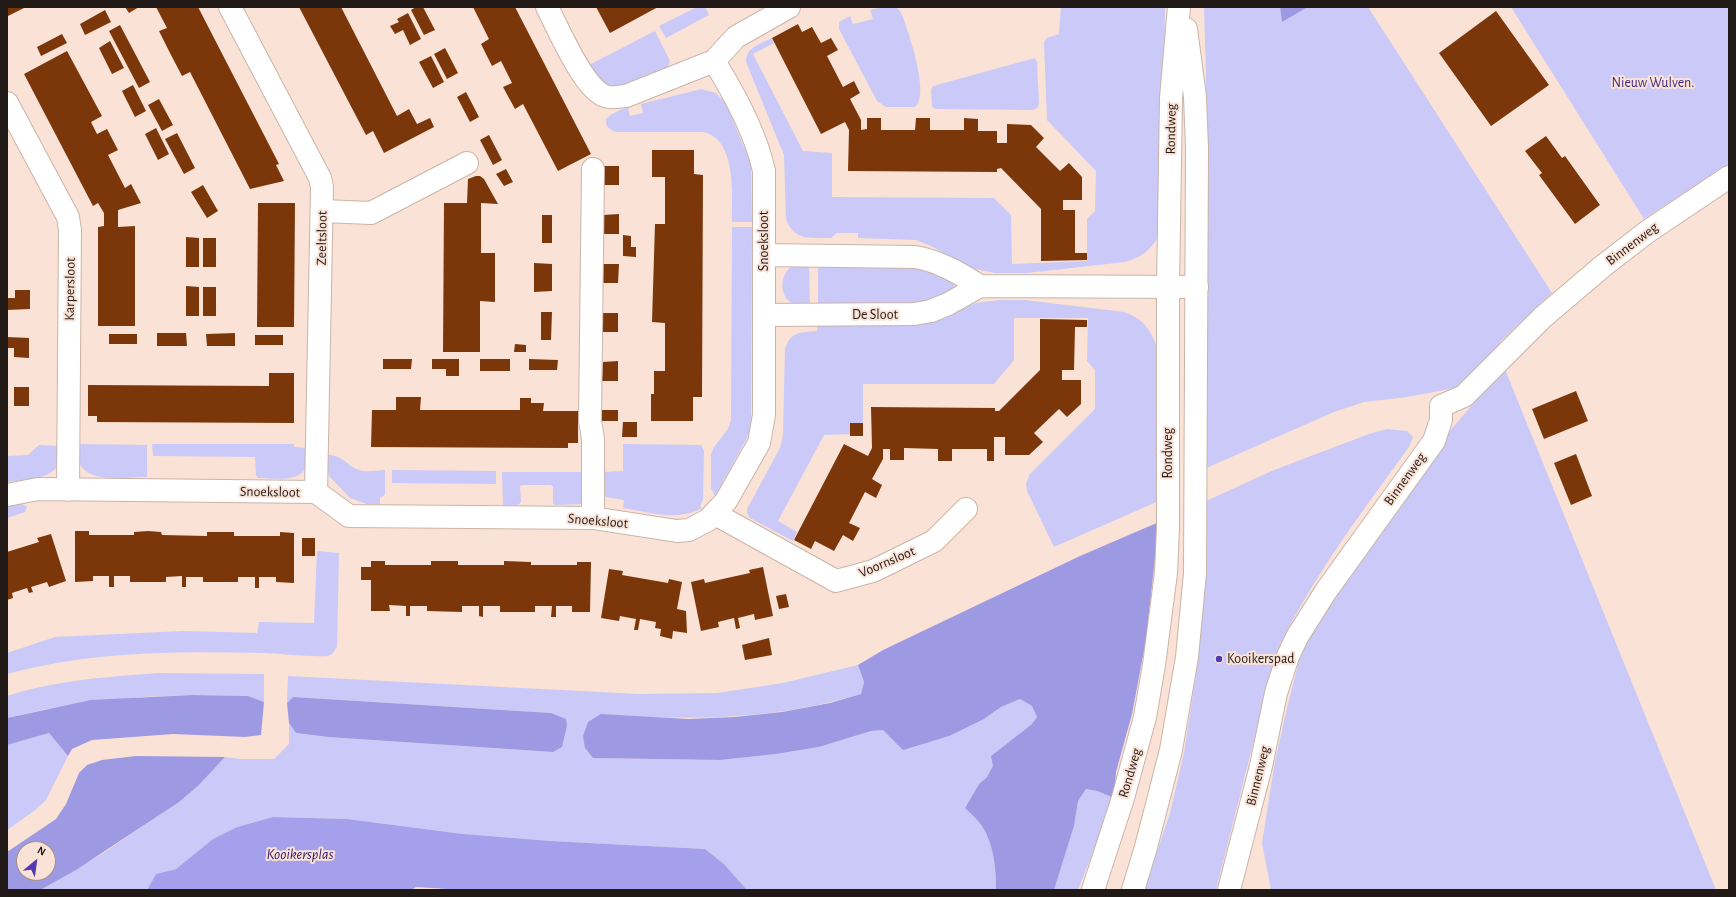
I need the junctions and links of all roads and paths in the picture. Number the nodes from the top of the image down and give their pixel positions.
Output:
1 (230, 7) edge
2 (547, 7) edge
3 (789, 7) edge
4 (1179, 7) edge
5 (1183, 7) edge
6 (714, 61) junction
7 (7, 103) edge
8 (467, 163) dead end
9 (593, 169) dead end
10 (1729, 177) edge
11 (323, 211) junction
12 (765, 255) junction
13 (980, 286) junction
14 (1168, 287) junction
15 (1197, 287) junction
16 (764, 315) junction
17 (68, 490) junction
18 (316, 492) junction
19 (7, 495) edge
20 (966, 509) dead end
21 (715, 514) junction
22 (593, 518) junction
23 (1093, 890) edge
24 (1133, 890) edge
25 (1229, 890) edge

1 - 11 street, Zeeltsloot
2 - 6 street
3 - 6 street
4 - 14 street, Rondweg
5 - 15 street, Rondweg
6 - 12 street, Snoeksloot
7 - 17 street, Karpersloot
8 - 11 street
9 - 22 street
10 - 25 street, Binnenweg
11 - 18 street, Zeeltsloot
12 - 13 street, De Sloot
12 - 16 street, Snoeksloot
13 - 14 street, De Sloot
13 - 16 street, De Sloot
14 - 15 street, De Sloot
14 - 23 street, Rondweg
15 - 24 street, Rondweg
16 - 21 street, Snoeksloot
17 - 18 street, Snoeksloot
17 - 19 street, Snoeksloot
18 - 22 street, Snoeksloot
20 - 21 street, Voornsloot
21 - 22 street, Snoeksloot

